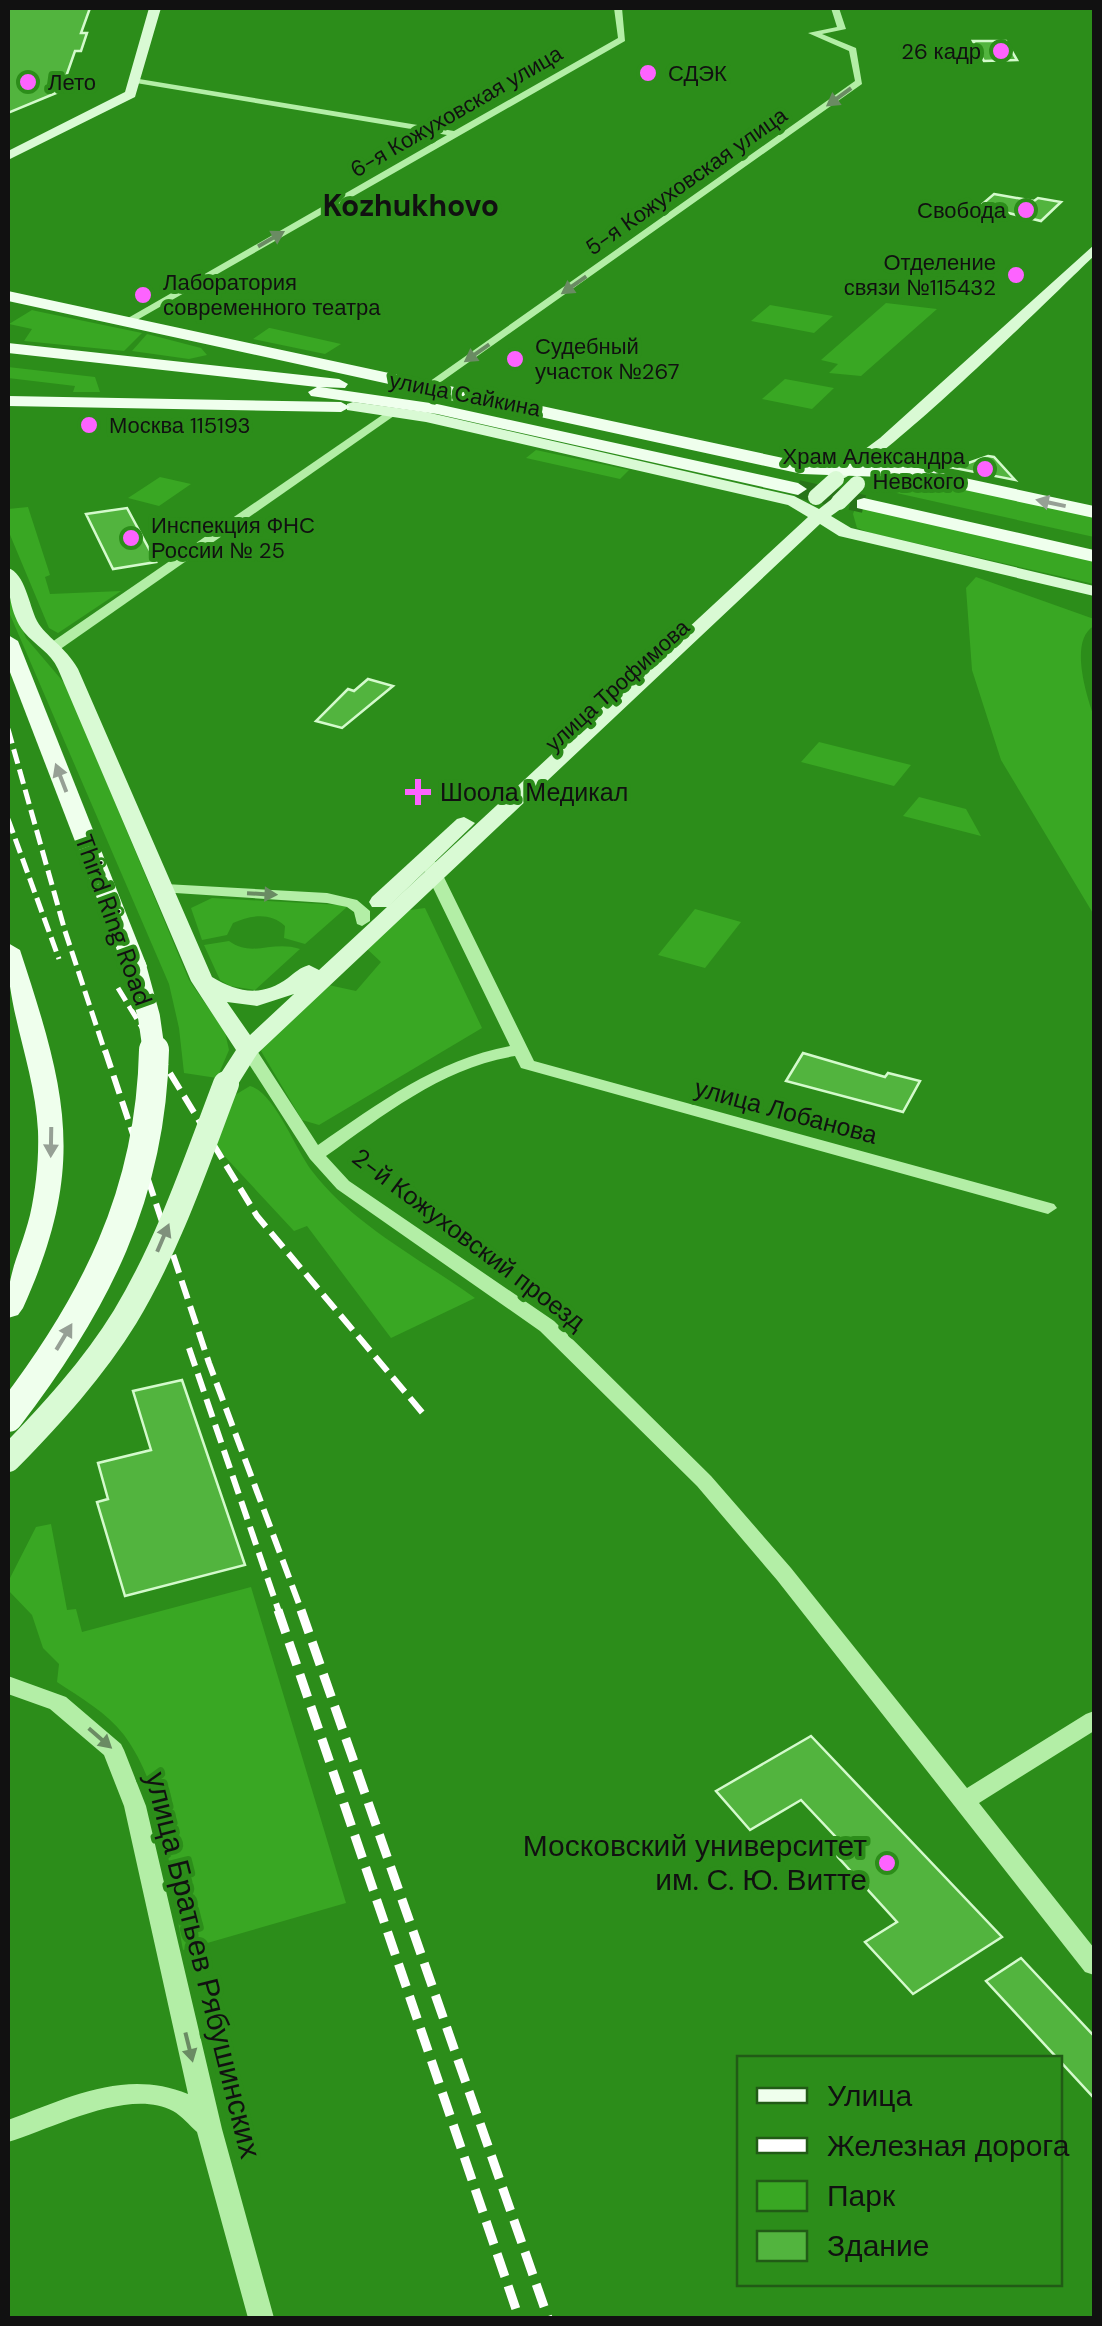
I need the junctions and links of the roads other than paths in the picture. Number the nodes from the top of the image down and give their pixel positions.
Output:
1 (155, 8) edge
2 (618, 8) edge
3 (835, 8) edge
4 (136, 80) junction
5 (455, 134) junction
6 (8, 156) edge
7 (1094, 249) edge
8 (8, 296) edge
9 (126, 322) junction
10 (179, 334) junction
11 (8, 348) edge
12 (8, 358) edge
13 (314, 363) junction
14 (122, 365) junction
15 (161, 374) junction
16 (186, 374) junction
17 (378, 376) junction
18 (430, 386) junction
19 (322, 393) junction
20 (12, 402) edge
21 (133, 404) junction
22 (263, 405) junction
23 (476, 406) junction
24 (386, 408) junction
25 (429, 408) junction
26 (857, 484) junction
27 (810, 499) junction
28 (1094, 512) edge
29 (1094, 544) edge
30 (1094, 556) edge
31 (8, 573) edge
32 (1094, 590) edge
33 (8, 640) edge
34 (54, 647) junction
35 (431, 866) junction
36 (165, 889) junction
37 (362, 921) junction
38 (8, 950) edge
39 (202, 981) junction
40 (248, 1050) junction
41 (518, 1050) junction
42 (268, 1079) junction
43 (226, 1084) junction
44 (316, 1154) junction
45 (1048, 1208) dead end
46 (8, 1308) edge
47 (8, 1417) edge
48 (8, 1459) edge
49 (13, 1687) edge
50 (1094, 1720) edge
51 (964, 1801) junction
52 (1094, 1965) edge
53 (209, 2129) junction
54 (8, 2131) edge
55 (261, 2318) edge

1 - 4 main road
2 - 5 street, 6-я Кожуховская улица
3 -> 18 street, 5-я Кожуховская улица
4 - 5 street
4 - 6 main road
9 -> 5 street, 6-я Кожуховская улица
7 - 26 main road, улица Трофимова
8 - 9 main road, улица Сайкина
9 - 10 main road, улица Сайкина
10 - 13 main road, улица Сайкина
10 - 16 main road
11 - 14 main road
12 - 14 main road
13 - 16 main road
13 - 17 main road, улица Сайкина
14 - 15 main road, улица Сайкина
14 - 16 main road, улица Сайкина
15 - 16 main road
15 - 19 main road, улица Сайкина
16 - 21 main road
16 - 22 main road
16 - 23 main road, улица Сайкина
17 - 18 main road
17 - 23 street, улица Сайкина
18 - 26 main road
19 - 24 main road
19 - 25 main road, улица Сайкина
20 - 21 main road
21 - 22 main road
22 - 24 main road
23 - 27 main road, улица Сайкина
24 - 25 main road
24 - 27 main road
24 - 34 street
25 - 27 main road, улица Сайкина
26 - 27 main road, улица Трофимова, bridge
26 - 27 main road, улица Трофимова, bridge
28 -> 26 main road
26 - 29 main road
26 - 30 main road
27 - 32 main road
27 - 35 main road, улица Трофимова
27 - 35 main road, улица Трофимова
31 - 34 main road, 2-й Кожуховский проезд
47 -> 33 main road, Third Ring Road, bridge
34 - 36 main road, 2-й Кожуховский проезд
35 - 37 main road, улица Трофимова
35 - 40 main road
35 - 41 street
36 -> 37 street
36 - 39 main road, 2-й Кожуховский проезд
37 - 39 main road, улица Трофимова
38 -> 46 main road
39 - 40 main road, 2-й Кожуховский проезд
40 - 42 street, 2-й Кожуховский проезд
40 - 43 main road
41 - 44 street
41 - 45 street, улица Лобанова
42 - 43 street
42 - 44 street, 2-й Кожуховский проезд
48 -> 43 main road, bridge
44 - 51 street, 2-й Кожуховский проезд
49 -> 53 street, улица Братьев Рябушинских
50 - 51 street
51 - 52 street, 2-й Кожуховский проезд
53 - 54 street
53 - 55 street, улица Братьев Рябушинских

